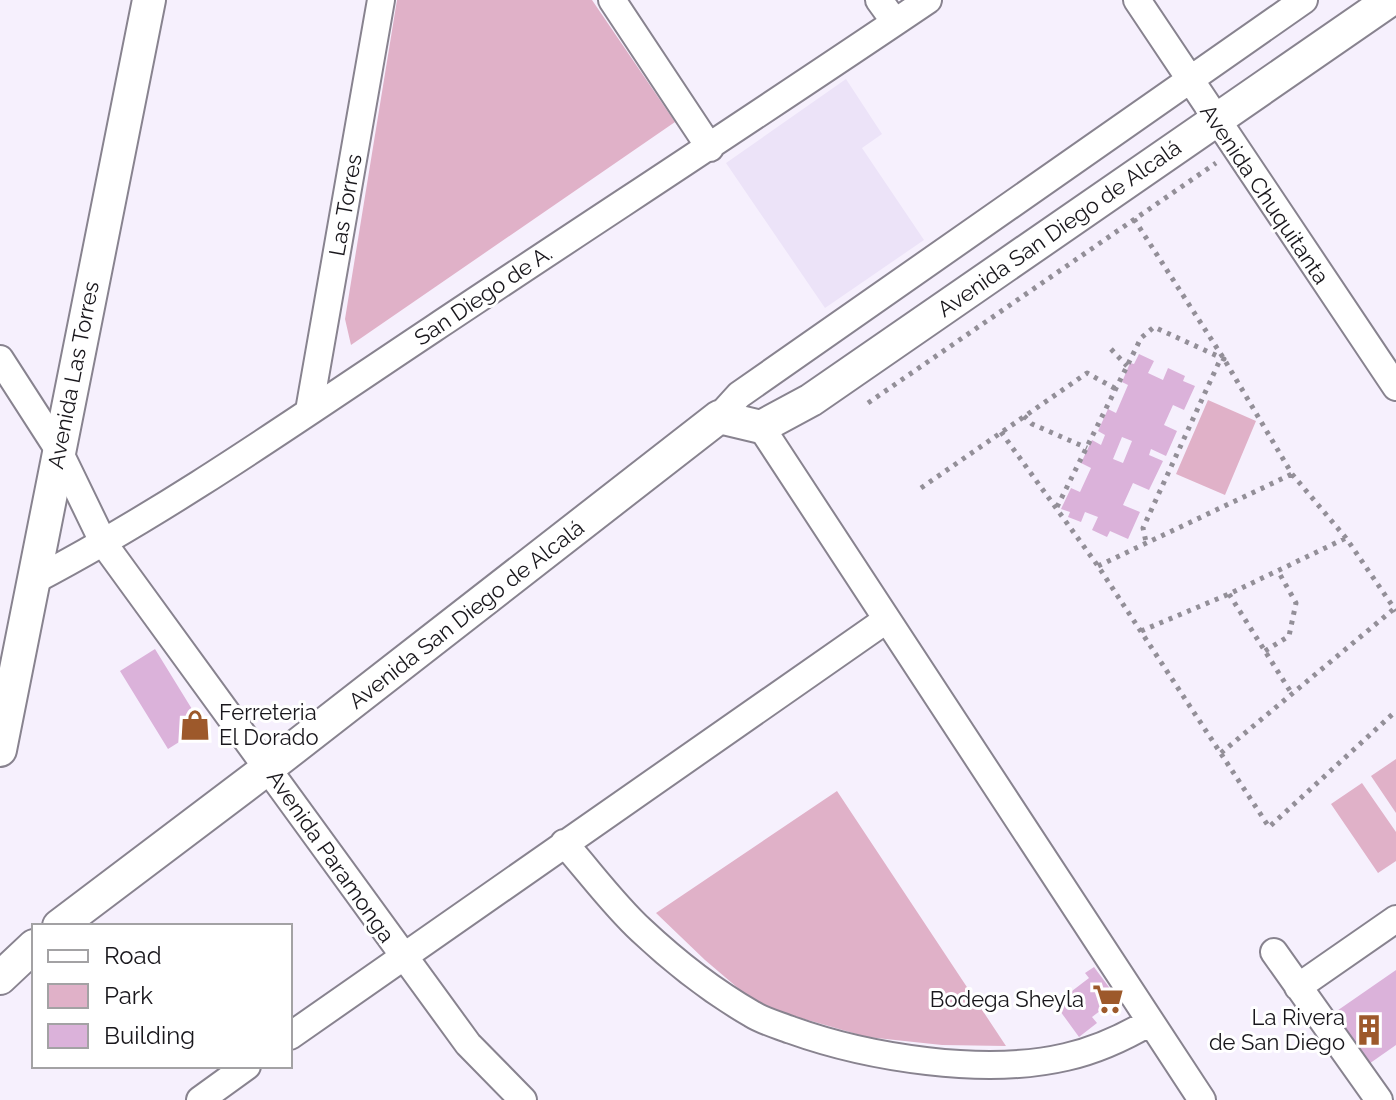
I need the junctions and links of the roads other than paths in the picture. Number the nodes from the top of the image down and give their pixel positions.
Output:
1 (149, 0) edge
2 (381, 0) edge
3 (612, 0) edge
4 (879, 0) edge
5 (928, 0) edge
6 (1137, 0) edge
7 (1304, 0) edge
8 (1390, 0) edge
9 (895, 22) junction
10 (1189, 81) junction
11 (1215, 121) junction
12 (710, 148) junction
13 (0, 359) edge
14 (1396, 387) edge
15 (309, 411) junction
16 (719, 417) junction
17 (761, 427) junction
18 (58, 449) junction
19 (104, 544) junction
20 (33, 581) junction
21 (886, 620) junction
22 (0, 750) edge
23 (268, 768) junction
24 (564, 843) junction
25 (1396, 919) edge
26 (62, 924) edge
27 (32, 948) edge
28 (1274, 952) dead end
29 (402, 956) junction
30 (0, 978) edge
31 (1298, 987) junction
32 (1150, 1022) junction
33 (292, 1035) edge
34 (244, 1068) edge
35 (200, 1100) edge
36 (523, 1100) edge
37 (1202, 1100) edge
38 (1379, 1100) edge

1 - 18 street, Avenida Las Torres
2 - 15 street, Las Torres
3 - 12 street
4 - 9 street
5 - 9 street, San Diego de A.
6 - 10 street, Avenida Chuquitanta
7 - 10 street, Avenida San Diego de Alcalá
8 - 11 street, Avenida San Diego de Alcalá
9 - 12 street, San Diego de A.
10 - 11 street, Avenida Chuquitanta
10 - 16 street, Avenida San Diego de Alcalá
11 - 14 street, Avenida Chuquitanta
11 - 17 street, Avenida San Diego de Alcalá
12 - 15 street, San Diego de A.
13 - 18 street, Avenida Paramonga
15 - 19 street, San Diego de A.
16 - 17 street
16 - 23 street, Avenida San Diego de Alcalá
17 - 21 street
18 - 19 street, Avenida Paramonga
18 - 20 street, Avenida Las Torres
19 - 20 street, San Diego de A.
19 - 23 street, Avenida Paramonga
20 - 22 street, Avenida Las Torres
21 - 24 street
21 - 32 street
23 - 26 street, Avenida San Diego de Alcalá
23 - 29 street, Avenida Paramonga
24 - 29 street
24 - 32 street
25 - 31 street
27 - 30 street
28 - 31 street
29 - 33 street
29 - 36 street, Avenida Paramonga
31 - 38 street
32 - 37 street
34 - 35 street

